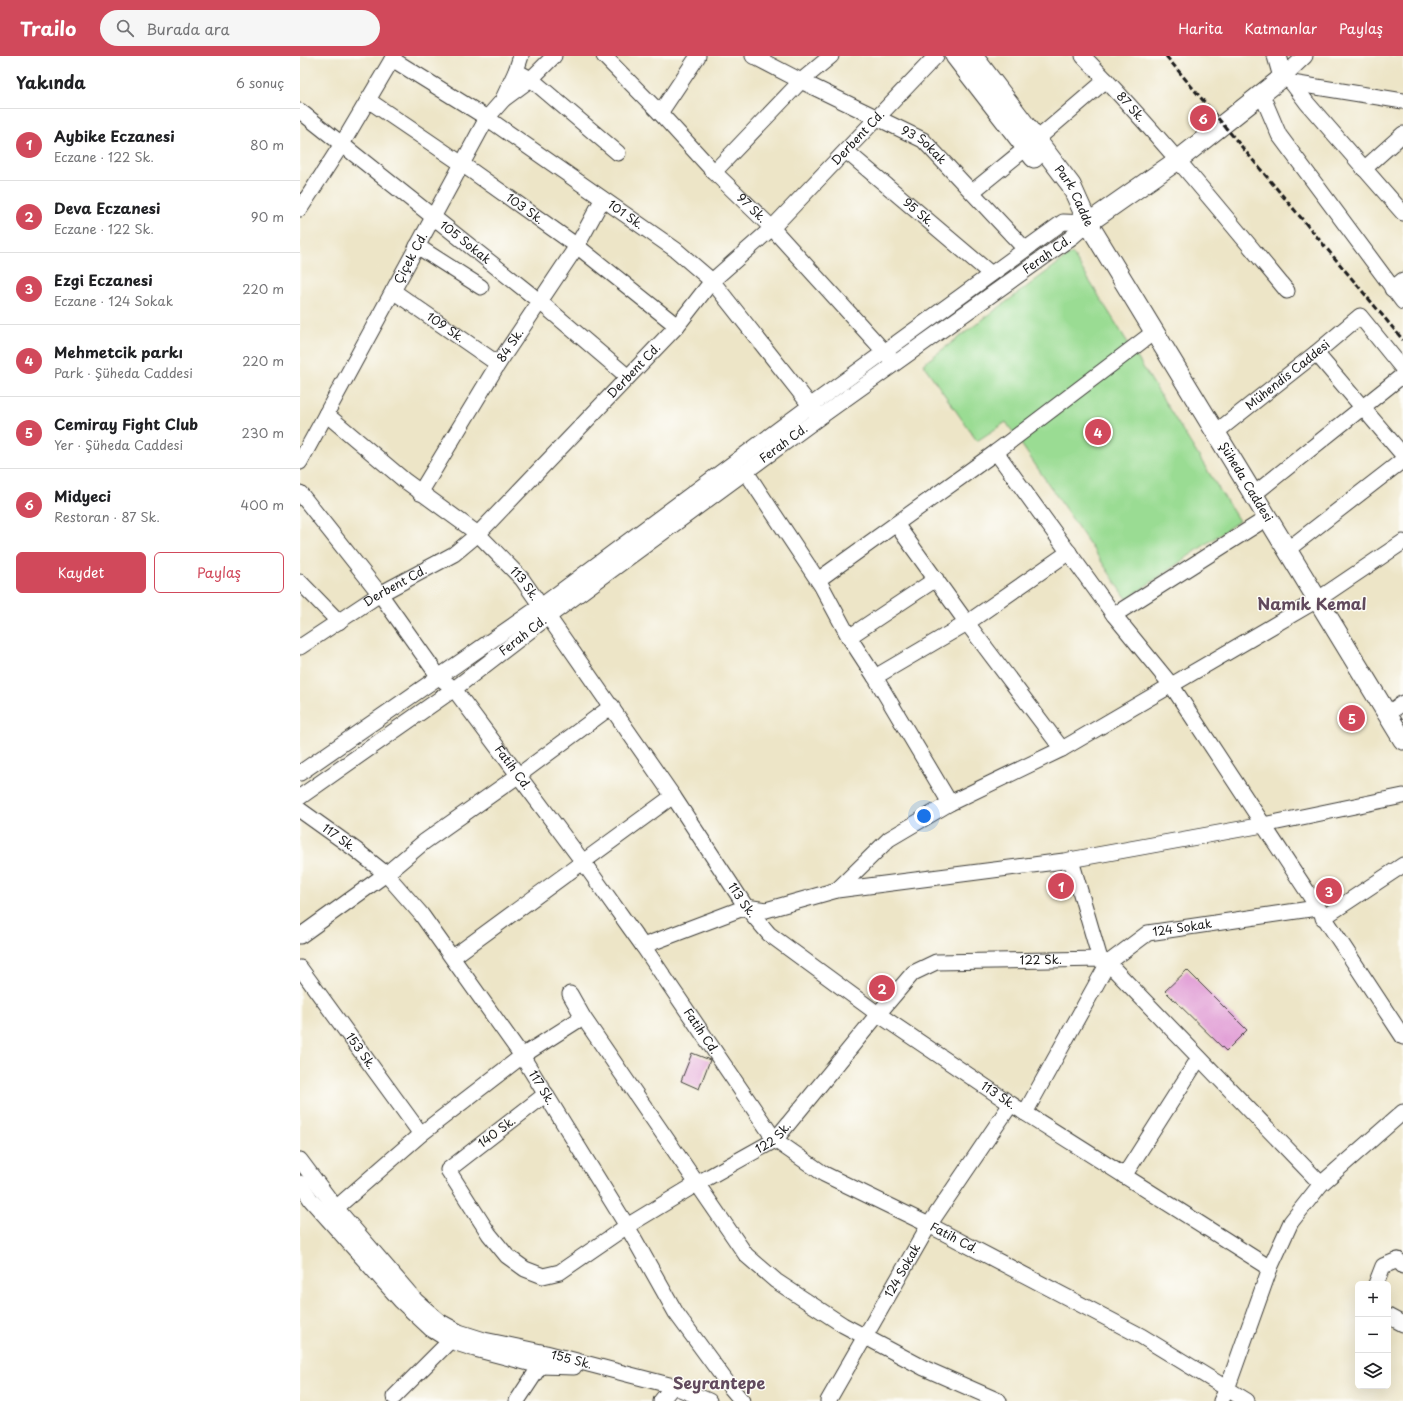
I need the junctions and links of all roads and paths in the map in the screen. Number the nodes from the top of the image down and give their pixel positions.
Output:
1 (521, 56) edge
2 (554, 56) edge
3 (604, 56) edge
4 (698, 56) edge
5 (753, 56) edge
6 (831, 56) edge
7 (936, 56) edge
8 (955, 56) edge
9 (1083, 56) edge
10 (1277, 56) edge
11 (1305, 56) edge
12 (393, 57) edge
13 (981, 59) edge
14 (516, 71) junction
15 (531, 79) junction
16 (1106, 80) junction
17 (1287, 80) junction
18 (801, 81) junction
19 (1262, 95) junction
20 (368, 100) junction
21 (502, 101) junction
22 (1403, 101) edge
23 (300, 111) edge
24 (660, 113) junction
25 (487, 118) junction
26 (878, 118) junction
27 (1403, 134) edge
28 (342, 144) junction
29 (1031, 144) junction
30 (846, 151) junction
31 (618, 153) dead end
32 (1178, 160) junction
33 (462, 164) junction
34 (1364, 168) junction
35 (714, 172) junction
36 (972, 192) junction
37 (602, 200) junction
38 (300, 208) edge
39 (1402, 209) edge
40 (433, 218) junction
41 (1088, 224) junction
42 (772, 228) junction
43 (417, 246) junction
44 (577, 246) junction
45 (1026, 249) junction
46 (990, 274) junction
47 (712, 281) junction
48 (1398, 284) edge
49 (481, 287) dead end
50 (393, 291) junction
51 (1288, 291) dead end
52 (538, 302) junction
53 (1403, 302) edge
54 (677, 326) junction
55 (1154, 332) junction
56 (884, 352) junction
57 (1316, 354) junction
58 (895, 363) junction
59 (498, 364) junction
60 (1403, 369) edge
61 (1403, 376) edge
62 (628, 377) junction
63 (1362, 408) junction
64 (815, 411) junction
65 (326, 414) junction
66 (1215, 433) junction
67 (996, 452) junction
68 (1403, 455) edge
69 (1403, 460) edge
70 (300, 462) edge
71 (746, 472) junction
72 (300, 493) edge
73 (420, 493) junction
74 (1253, 495) junction
75 (1267, 518) junction
76 (896, 524) junction
77 (478, 534) junction
78 (1403, 542) edge
79 (1287, 550) junction
80 (1069, 552) junction
81 (936, 579) junction
82 (818, 580) junction
83 (300, 582) edge
84 (380, 594) junction
85 (1318, 600) junction
86 (545, 611) junction
87 (1114, 615) junction
88 (339, 622) junction
89 (967, 623) junction
90 (849, 637) junction
91 (300, 647) edge
92 (439, 677) junction
93 (875, 677) junction
94 (1172, 686) junction
95 (454, 689) junction
96 (1403, 704) edge
97 (612, 706) junction
98 (1387, 714) junction
99 (1403, 740) edge
100 (1062, 749) junction
101 (300, 773) edge
102 (519, 775) junction
103 (673, 796) junction
104 (1403, 796) edge
105 (300, 797) edge
106 (950, 803) junction
107 (300, 810) edge
108 (1263, 825) junction
109 (1071, 860) junction
110 (583, 862) junction
111 (1403, 865) edge
112 (386, 874) junction
113 (837, 890) junction
114 (746, 907) junction
115 (1320, 913) junction
116 (300, 936) edge
117 (643, 946) junction
118 (453, 958) junction
119 (1104, 961) junction
120 (300, 968) edge
121 (570, 994) dead end
122 (878, 1014) junction
123 (583, 1017) junction
124 (1403, 1037) edge
125 (522, 1056) junction
126 (1199, 1058) junction
127 (546, 1094) junction
128 (1012, 1104) junction
129 (1403, 1112) edge
130 (1025, 1113) junction
131 (421, 1134) junction
132 (775, 1140) junction
133 (300, 1160) edge
134 (448, 1170) joint
135 (1124, 1176) junction
136 (300, 1183) edge
137 (698, 1183) junction
138 (1320, 1184) junction
139 (336, 1208) junction
140 (930, 1225) junction
141 (627, 1226) junction
142 (1403, 1266) edge
143 (1270, 1268) junction
144 (1377, 1281) edge
145 (1390, 1317) edge
146 (1403, 1324) edge
147 (866, 1336) junction
148 (450, 1341) junction
149 (540, 1366) junction
150 (599, 1367) junction
151 (673, 1386) junction
152 (1224, 1395) edge
153 (394, 1397) dead end
154 (517, 1401) edge
155 (661, 1401) edge
156 (709, 1401) edge
157 (742, 1401) edge
158 (828, 1401) edge
159 (999, 1401) edge
160 (1247, 1401) edge

1 - 14 street, Çiçek Cd.
2 - 15 street
3 - 24 street, 97 Sk.
4 - 24 street
5 - 18 street, 93 Sokak
6 - 18 street
7 - 26 street, Derbent Cd.
8 - 29 main road, Park Cadde
9 - 16 street, 87 Sk.
10 - 17 main road
11 - 17 street
12 - 20 street
12 - 25 street, 101 Sk.
13 - 29 main road, Park Cadde
14 - 15 street
14 - 21 street, Çiçek Cd.
15 - 21 street
15 - 31 street
16 - 29 street
16 - 32 street, 87 Sk.
17 - 19 main road
17 - 22 street
17 - 34 street
18 - 26 street, 93 Sokak
18 - 35 street
19 - 32 main road
19 - 48 street
20 - 28 street
20 - 33 street, 103 Sk.
21 - 25 street, Çiçek Cd.
23 - 28 street, 105 Sokak
24 - 35 street, 97 Sk.
25 - 33 street, Çiçek Cd.
25 - 37 street, 101 Sk.
26 - 30 street, Derbent Cd.
26 - 36 street, 93 Sokak
27 - 34 street
28 - 38 street
28 - 40 street, 105 Sokak
29 - 36 street
29 - 41 main road, Park Cadde
30 - 42 street, Derbent Cd.
30 - 46 street, 95 Sk.
32 - 41 main road
32 - 51 street, 87 Sk.
33 - 40 street, Çiçek Cd.
33 - 44 street, 103 Sk.
34 - 39 street
35 - 42 street, 97 Sk.
36 - 45 street, 93 Sokak
37 - 44 street, 84 Sk.
37 - 47 street, 101 Sk.
40 - 43 street, Çiçek Cd.
40 - 52 street, 105 Sokak
41 - 45 street, Ferah Cd.
41 - 55 main road, Şüheda Caddesi
41 - 58 street, Ferah Cd.
42 - 47 street, Derbent Cd.
42 - 56 street, 97 Sk.
43 - 49 street
43 - 50 street, Çiçek Cd.
44 - 52 street, 84 Sk.
44 - 54 street, 103 Sk.
45 - 46 street, Ferah Cd.
46 - 56 street, Ferah Cd.
47 - 54 street, Derbent Cd.
47 - 64 street, 101 Sk.
48 - 53 street
50 - 59 street, 109 Sk.
50 - 65 street, Çiçek Cd.
52 - 59 street, 84 Sk.
52 - 62 street, 105 Sokak
54 - 62 street, Derbent Cd.
55 - 66 main road, Şüheda Caddesi
55 - 67 street
56 - 58 street, 97 Sk.
56 - 64 street, Ferah Cd.
57 - 60 street, Mühendis Caddesi
57 - 63 street
57 - 66 street, Mühendis Caddesi
58 - 64 street, Ferah Cd.
59 - 73 street, 84 Sk.
61 - 63 street
62 - 77 street, Derbent Cd.
63 - 68 street
63 - 74 street
64 - 71 street, Ferah Cd.
64 - 86 street, Ferah Cd.
65 - 70 street, Çiçek Cd.
65 - 73 street, 113 Sk.
66 - 74 main road, Şüheda Caddesi
67 - 76 street
67 - 80 street
69 - 79 street
71 - 82 street
71 - 86 street, Ferah Cd.
72 - 84 street, Fatih Cd.
73 - 77 street, 113 Sk.
74 - 75 main road, Şüheda Caddesi
75 - 79 main road, Şüheda Caddesi
75 - 87 street
76 - 81 street
76 - 82 street
77 - 84 street, Derbent Cd.
77 - 86 street, 113 Sk.
78 - 85 street
79 - 85 main road, Şüheda Caddesi
80 - 87 street
80 - 89 street
81 - 89 street
81 - 90 street
82 - 90 street
83 - 88 street
84 - 88 street, Derbent Cd.
84 - 92 street, Fatih Cd.
85 - 94 street
85 - 98 main road, Şüheda Caddesi
86 - 92 street, Ferah Cd.
86 - 95 street, Ferah Cd.
86 - 97 street, 113 Sk.
87 - 94 street
88 - 91 street, Derbent Cd.
89 - 93 street
89 - 100 street
90 - 93 street
92 - 95 street, Fatih Cd.
92 - 101 street, Ferah Cd.
93 - 106 street
94 - 100 street
94 - 108 street
95 - 102 street, Fatih Cd.
95 - 105 street, Ferah Cd.
96 - 98 street
97 - 102 street
97 - 103 street, 113 Sk.
98 - 99 main road, Şüheda Caddesi
100 - 106 street
102 - 110 street, Fatih Cd.
102 - 112 street
103 - 110 street
103 - 114 street, 113 Sk.
104 - 108 street
106 - 113 street
107 - 112 street, 117 Sk.
108 - 109 street
108 - 115 street
109 - 113 street
109 - 119 street
110 - 117 street, Fatih Cd.
110 - 118 street
111 - 115 street
112 - 116 street
112 - 118 street, 117 Sk.
113 - 114 street
114 - 117 street
114 - 122 street, 113 Sk.
115 - 119 street, 124 Sokak
115 - 124 street
117 - 132 street, Fatih Cd.
118 - 125 street, 117 Sk.
119 - 122 street, 122 Sk.
119 - 126 street
119 - 130 street, 124 Sokak
120 - 131 street, 153 Sk.
121 - 123 street
122 - 128 street, 113 Sk.
122 - 132 street, 122 Sk.
123 - 125 street
123 - 137 street
125 - 127 street, 117 Sk.
125 - 131 street
126 - 135 street
126 - 138 street
127 - 134 street, 140 Sk.
127 - 141 street, 117 Sk.
128 - 130 street, 113 Sk.
128 - 140 street, 124 Sokak
129 - 138 street
130 - 135 street, 113 Sk.
131 - 139 street
132 - 137 street, 122 Sk.
132 - 140 street, Fatih Cd.
133 - 139 street, 155 Sk.
134 - 141 street, 122 Sk.
135 - 143 street, 113 Sk.
136 - 148 street, 155 Sk.
137 - 141 street, 122 Sk.
137 - 147 street
138 - 143 street
139 - 150 street, 155 Sk.
140 - 147 street, 124 Sokak
140 - 152 street, Fatih Cd.
141 - 157 street, 117 Sk.
142 - 144 street
143 - 152 street
145 - 146 street
147 - 158 street, 124 Sokak
147 - 159 street
148 - 149 street, 155 Sk.
148 - 153 street
149 - 150 street, 155 Sk.
149 - 154 street
150 - 151 street
151 - 155 street
151 - 156 street
152 - 160 street, Fatih Cd.

